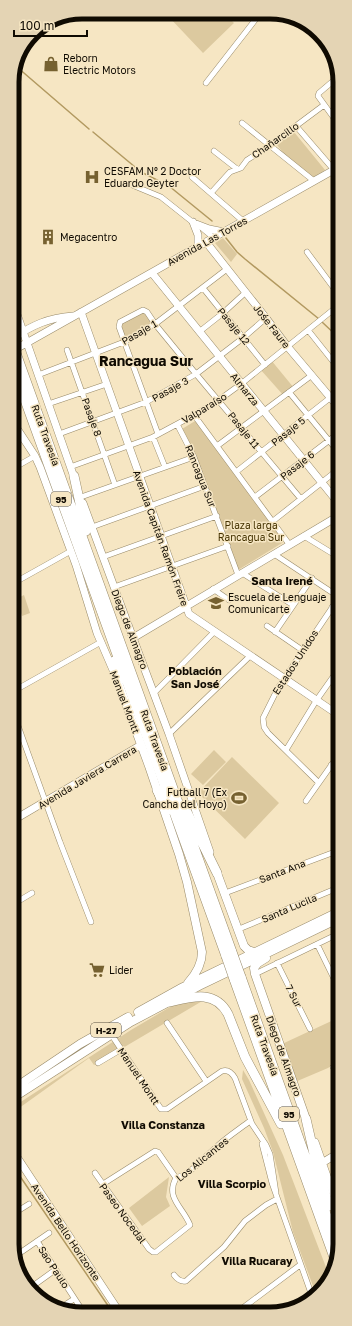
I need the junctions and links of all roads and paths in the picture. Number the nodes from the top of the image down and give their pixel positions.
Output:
1 (256, 19) edge
2 (333, 81) edge
3 (206, 82) dead end
4 (324, 105) junction
5 (333, 117) edge
6 (242, 123) dead end
7 (296, 126) junction
8 (269, 146) junction
9 (214, 152) dead end
10 (333, 164) edge
11 (237, 169) junction
12 (333, 170) edge
13 (192, 178) dead end
14 (314, 181) junction
15 (132, 185) dead end
16 (211, 193) junction
17 (243, 221) junction
18 (194, 223) junction
19 (224, 232) junction
20 (214, 238) junction
21 (206, 242) junction
22 (198, 246) junction
23 (307, 252) dead end
24 (227, 269) junction
25 (152, 273) junction
26 (333, 286) edge
27 (203, 288) junction
28 (246, 292) junction
29 (179, 307) junction
30 (333, 310) edge
31 (223, 313) junction
32 (78, 314) junction
33 (266, 318) junction
34 (155, 324) junction
35 (308, 330) junction
36 (199, 332) junction
37 (19, 333) edge
38 (19, 335) edge
39 (243, 338) junction
40 (124, 342) junction
41 (25, 344) junction
42 (287, 346) junction
43 (19, 347) edge
44 (67, 350) dead end
45 (96, 353) junction
46 (219, 356) junction
47 (333, 360) edge
48 (72, 361) junction
49 (19, 362) edge
50 (265, 365) junction
51 (196, 374) junction
52 (38, 375) junction
53 (312, 375) junction
54 (19, 383) edge
55 (107, 384) junction
56 (241, 384) junction
57 (83, 392) junction
58 (289, 392) junction
59 (333, 395) edge
60 (330, 397) junction
61 (219, 400) junction
62 (333, 401) edge
63 (146, 402) junction
64 (48, 404) junction
65 (263, 412) junction
66 (117, 413) junction
67 (194, 415) junction
68 (308, 415) junction
69 (94, 421) junction
70 (178, 424) junction
71 (242, 427) junction
72 (19, 432) edge
73 (59, 434) junction
74 (155, 435) junction
75 (282, 436) junction
76 (333, 438) edge
77 (329, 441) junction
78 (128, 446) junction
79 (217, 446) junction
80 (333, 446) edge
81 (262, 452) junction
82 (105, 454) junction
83 (35, 456) junction
84 (194, 457) junction
85 (303, 461) junction
86 (19, 465) edge
87 (70, 467) junction
88 (165, 467) junction
89 (236, 472) junction
90 (333, 474) edge
91 (74, 476) junction
92 (140, 477) junction
93 (282, 477) junction
94 (321, 483) junction
95 (115, 485) junction
96 (205, 486) junction
97 (255, 497) junction
98 (333, 497) edge
99 (81, 498) junction
100 (301, 499) junction
101 (150, 507) junction
102 (216, 516) junction
103 (333, 519) edge
104 (273, 522) junction
105 (92, 527) junction
106 (161, 536) junction
107 (304, 536) junction
108 (289, 544) junction
109 (228, 546) junction
110 (71, 551) junction
111 (274, 554) junction
112 (333, 554) edge
113 (103, 557) junction
114 (92, 566) junction
115 (172, 566) junction
116 (240, 574) junction
117 (312, 578) junction
118 (19, 580) edge
119 (114, 587) junction
120 (213, 589) junction
121 (333, 593) edge
122 (230, 600) dead end
123 (294, 605) junction
124 (186, 606) junction
125 (332, 607) edge
126 (267, 626) dead end
127 (214, 632) junction
128 (275, 632) junction
129 (109, 634) junction
130 (132, 638) junction
131 (101, 642) junction
132 (302, 650) junction
133 (250, 656) junction
134 (333, 677) edge
135 (283, 679) junction
136 (118, 682) junction
137 (19, 688) edge
138 (154, 692) junction
139 (316, 701) junction
140 (333, 712) edge
141 (19, 728) edge
142 (169, 734) junction
143 (142, 745) junction
144 (286, 750) junction
145 (333, 762) edge
146 (331, 764) joint
147 (170, 778) junction
148 (318, 782) junction
149 (157, 790) junction
150 (306, 801) dead end
151 (46, 802) junction
152 (19, 817) edge
153 (183, 838) junction
154 (333, 853) edge
155 (217, 873) junction
156 (333, 890) edge
157 (32, 893) dead end
158 (225, 893) junction
159 (19, 901) edge
160 (333, 914) edge
161 (333, 921) edge
162 (91, 922) dead end
163 (239, 929) junction
164 (316, 929) junction
165 (333, 936) edge
166 (317, 944) junction
167 (254, 952) junction
168 (229, 954) junction
169 (278, 963) junction
170 (234, 965) junction
171 (255, 974) junction
172 (333, 977) edge
173 (237, 978) junction
174 (183, 987) junction
175 (169, 1002) junction
176 (167, 1024) dead end
177 (310, 1029) dead end
178 (111, 1034) junction
179 (120, 1050) junction
180 (98, 1064) dead end
181 (206, 1081) junction
182 (19, 1085) edge
183 (19, 1094) edge
184 (306, 1119) junction
185 (250, 1121) junction
186 (294, 1148) junction
187 (333, 1156) edge
188 (19, 1160) edge
189 (322, 1163) junction
190 (94, 1173) dead end
191 (176, 1178) junction
192 (103, 1184) junction
193 (333, 1194) edge
194 (277, 1199) junction
195 (29, 1204) dead end
196 (19, 1210) edge
197 (333, 1221) edge
198 (49, 1233) dead end
199 (333, 1234) edge
200 (37, 1241) junction
201 (153, 1252) joint
202 (332, 1252) edge
203 (20, 1253) edge
204 (300, 1265) junction
205 (55, 1270) junction
206 (174, 1275) dead end
207 (34, 1285) edge
208 (311, 1292) edge
209 (74, 1299) junction
210 (65, 1305) edge
211 (80, 1307) edge
212 (116, 1307) edge
213 (244, 1307) edge

1 - 3 street
2 - 4 street
4 - 5 street
4 - 7 street, Chañarcillo
6 - 8 street
7 - 8 street, Chañarcillo
7 - 10 street
8 - 11 street, Chañarcillo
8 - 14 street
9 - 11 street
11 - 16 street, Chañarcillo
12 - 14 main road, Avenida Las Torres
13 - 16 street
14 - 17 main road, Avenida Las Torres
15 - 18 street
16 - 17 street
17 - 19 main road, Avenida Las Torres
18 - 19 main road
18 - 20 street
18 - 22 main road
19 - 20 main road, Avenida Las Torres
20 - 21 main road, Avenida Las Torres
21 - 22 main road, Avenida Las Torres
21 - 24 main road, Jośe Faure
22 - 25 main road, Avenida Las Torres
23 - 26 street
24 - 27 street, Pasaje 1
24 - 28 main road, Jośe Faure
25 - 29 main road, Almarza
25 - 32 main road, Avenida Las Torres
27 - 29 street, Pasaje 1
27 - 31 street, Pasaje 12
28 - 31 street
28 - 33 main road, Jośe Faure
29 - 34 street, Pasaje 1
29 - 36 main road, Almarza
30 - 35 street, Valparaíso
31 - 36 street
31 - 39 street, Pasaje 12
32 - 37 main road, Avenida Las Torres
32 - 41 main road, Avenida Las Torres
32 - 45 main road, Avenida Capitán Ramón Freire
33 - 39 street, Pasaje 3
33 - 42 main road, Jośe Faure
34 - 40 street, Pasaje 1
34 - 40 street, Pasaje 11
34 - 51 street, Pasaje 11
35 - 42 street, Valparaíso
35 - 47 street
36 - 46 main road, Almarza
38 - 41 main road, Diego de Almagro
39 - 46 street, Pasaje 3
39 - 50 street, Pasaje 12
40 - 45 street, Pasaje 1
40 - 63 street
41 - 43 main road, Avenida Las Torres, bridge
41 - 52 main road, Diego de Almagro
42 - 50 street, Valparaíso
42 - 53 main road, Jośe Faure
44 - 48 street, Pasaje 8
45 - 48 street, Pasaje 1
45 - 55 main road, Avenida Capitán Ramón Freire
46 - 51 street, Pasaje 3
46 - 56 main road, Almarza
48 - 52 street, Pasaje 1
48 - 57 street, Pasaje 8
49 - 114 highway, Ruta Travesía / 95
50 - 56 street, Valparaíso
51 - 61 street, Pasaje 11
51 - 63 street, Pasaje 3
52 - 64 main road, Diego de Almagro
53 - 58 street
53 - 60 main road, Jośe Faure
54 - 129 highway, Ruta Travesía / 95
55 - 57 street
55 - 66 main road, Avenida Capitán Ramón Freire
56 - 61 street, Valparaíso
56 - 65 main road, Almarza
57 - 64 street
57 - 69 street, Pasaje 8
58 - 65 street
58 - 68 street
59 - 60 street, Pasaje 5
60 - 62 main road, Jośe Faure
60 - 68 street, Pasaje 5
61 - 67 street, Valparaíso
61 - 71 street, Pasaje 11
63 - 66 street, Pasaje 3
63 - 74 street
64 - 73 main road, Diego de Almagro
65 - 71 street
65 - 75 main road, Almarza
66 - 69 street, Pasaje 3
66 - 78 main road, Avenida Capitán Ramón Freire
67 - 70 street, Valparaíso
67 - 79 street
68 - 75 street, Pasaje 5
68 - 77 street
69 - 73 street, Pasaje 3
69 - 82 street, Pasaje 8
70 - 74 street, Valparaíso
70 - 84 street, Rancagua Sur
71 - 79 street
71 - 81 street, Pasaje 11
72 - 83 main road, Manuel Montt
73 - 87 main road, Diego de Almagro
74 - 78 street, Valparaíso
74 - 88 street
75 - 81 street, Pasaje 5
75 - 85 main road, Almarza
76 - 77 street, Pasaje 6
77 - 80 street
77 - 85 street, Pasaje 6
78 - 82 street, Valparaíso
78 - 92 main road, Avenida Capitán Ramón Freire
79 - 89 street
81 - 89 street, Pasaje 5
81 - 93 street, Pasaje 11
82 - 87 street, Valparaíso
82 - 95 street, Pasaje 8
83 - 86 street
83 - 110 main road, Manuel Montt
84 - 88 street
84 - 96 street, Rancagua Sur
85 - 93 street, Pasaje 6
85 - 94 main road, Almarza
87 - 91 main road, Diego de Almagro
88 - 92 street
89 - 97 street
90 - 94 street
91 - 99 main road, Diego de Almagro
91 - 114 highway
92 - 95 street
92 - 101 main road, Avenida Capitán Ramón Freire
93 - 97 street, Pasaje 6
93 - 100 street, Pasaje 11
94 - 98 main road, Almarza
94 - 100 street
95 - 99 street
96 - 101 street
96 - 102 street, Rancagua Sur
97 - 104 street
99 - 105 main road, Diego de Almagro
100 - 104 street
101 - 105 street
101 - 106 main road, Avenida Capitán Ramón Freire
102 - 106 street
102 - 109 street, Rancagua Sur
103 - 107 main road
104 - 108 street
105 - 113 main road, Diego de Almagro
106 - 113 street
106 - 115 main road, Avenida Capitán Ramón Freire
107 - 108 main road
107 - 112 street
108 - 111 main road
109 - 115 street
109 - 116 street, Rancagua Sur
110 - 118 street
110 - 131 main road, Manuel Montt
111 - 116 main road
111 - 117 street
113 - 119 main road, Diego de Almagro
114 - 147 highway, Ruta Travesía / 95
115 - 119 street
115 - 124 main road, Avenida Capitán Ramón Freire
116 - 120 main road
116 - 123 street
117 - 121 street
117 - 123 street
119 - 130 main road, Diego de Almagro
120 - 122 street
120 - 124 main road
123 - 128 street
124 - 127 main road, Avenida Capitán Ramón Freire
124 - 130 main road
125 - 132 street, Estados Unidos
126 - 128 street
127 - 133 main road, Avenida Capitán Ramón Freire
127 - 138 street
128 - 132 street
129 - 136 highway
129 - 153 highway, Ruta Travesía / 95
130 - 138 main road, Diego de Almagro
131 - 136 main road, Manuel Montt
131 - 137 street
132 - 135 street, Estados Unidos
133 - 135 main road, Avenida Capitán Ramón Freire
133 - 142 street
134 - 139 street
135 - 139 main road, Avenida Capitán Ramón Freire
135 - 144 street, Estados Unidos
136 - 143 main road, Manuel Montt
138 - 142 main road, Diego de Almagro
139 - 140 main road, Avenida Capitán Ramón Freire
139 - 144 street
141 - 151 street
142 - 155 main road, Diego de Almagro
143 - 149 main road, Manuel Montt
143 - 151 main road, Avenida Javiera Carrera
144 - 148 street, Estados Unidos
145 - 146 street
146 - 148 street
147 - 155 highway
147 - 168 highway, Ruta Travesía / 95
148 - 150 street
149 - 153 highway
149 - 174 main road, Manuel Montt
151 - 152 main road, Avenida Javiera Carrera
151 - 162 street
153 - 168 highway, Ruta Travesía / 95
154 - 158 street, Santa Ana
155 - 158 main road, Diego de Almagro
156 - 163 street, Santa Lucila
157 - 159 street
158 - 163 main road, Diego de Almagro
160 - 167 main road
161 - 164 main road
163 - 167 main road, Diego de Almagro
164 - 170 main road
164 - 171 main road
165 - 166 street
166 - 169 street
166 - 172 street
167 - 170 main road
168 - 173 highway, Ruta Travesía / 95, bridge
169 - 171 street
169 - 177 street, 7 Sur
170 - 174 main road, H-27
170 - 175 main road, H-27
171 - 184 main road, Diego de Almagro
173 - 186 highway, Ruta Travesía / 95
173 - 199 highway, Ruta Travesía / 95
174 - 182 main road, H-27
175 - 178 main road, H-27
175 - 186 highway
176 - 181 street
178 - 179 street, Manuel Montt
178 - 183 main road, H-27
179 - 180 street
179 - 181 street, Manuel Montt
181 - 185 street, Manuel Montt
184 - 189 main road, Diego de Almagro
184 - 197 highway
185 - 191 street, Los Alicantes
185 - 194 street, Manuel Montt
186 - 202 highway, Ruta Travesía / 95
187 - 189 main road
188 - 212 main road, Avenida Bello Horizonte
189 - 193 main road, Diego de Almagro
190 - 192 street, Paseo Nocedal
191 - 192 street
191 - 201 street, Los Alicantes
192 - 201 street, Paseo Nocedal
194 - 204 street, Manuel Montt
194 - 206 street
195 - 196 street
198 - 200 street
200 - 203 street
200 - 205 street, Sao Paulo
204 - 208 street, Manuel Montt
204 - 213 street
205 - 207 street
205 - 209 street, Sao Paulo
209 - 210 street
209 - 211 street, Sao Paulo

